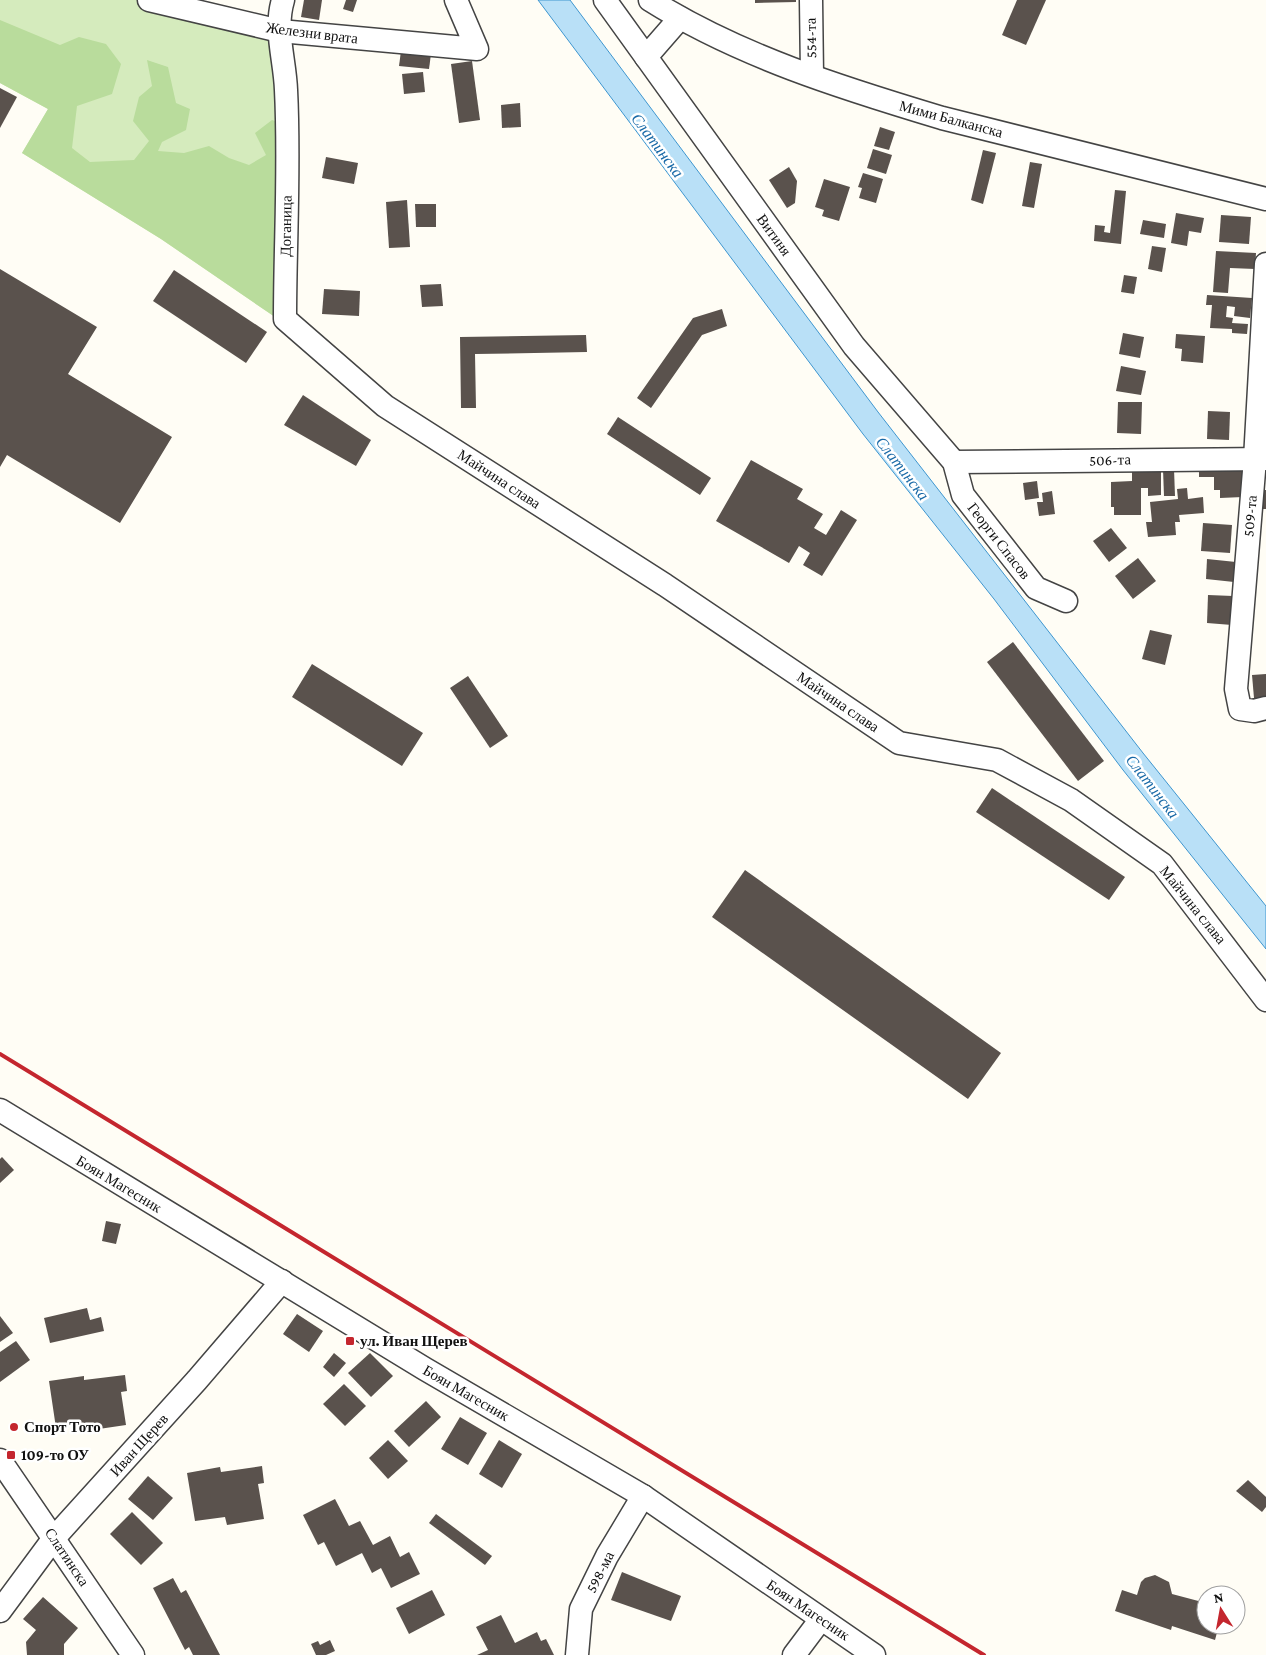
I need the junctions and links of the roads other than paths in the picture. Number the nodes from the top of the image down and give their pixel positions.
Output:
1 (149, 0) edge
2 (283, 0) edge
3 (456, 0) edge
4 (604, 0) edge
5 (650, 0) edge
6 (811, 0) edge
7 (679, 9) edge
8 (280, 31) junction
9 (646, 57) junction
10 (812, 75) junction
11 (1266, 199) edge
12 (1266, 264) edge
13 (385, 406) joint
14 (1261, 459) edge
15 (954, 462) junction
16 (1066, 601) dead end
17 (1266, 708) edge
18 (1266, 1000) edge
19 (0, 1110) edge
20 (282, 1281) junction
21 (0, 1460) edge
22 (643, 1496) junction
23 (54, 1538) junction
24 (0, 1611) edge
25 (821, 1619) junction
26 (133, 1655) edge
27 (577, 1655) edge
28 (794, 1655) edge
29 (874, 1655) edge

1 - 8 street, Железни врата
2 - 8 street, Доганица
3 - 8 street, Железни врата
4 - 9 street, Витиня
5 - 7 street, Мими Балканска
6 - 10 street, 554-та
7 - 9 street
7 - 10 street, Мими Балканска
8 - 13 street, Доганица
9 - 15 street, Витиня
10 - 11 street, Мими Балканска
12 - 14 street, 509-та
13 - 18 street, Майчина слава
14 - 15 street, 506-та
14 - 17 street, 509-та
15 - 16 street, Георги Спасов
19 - 20 street, Боян Магесник
20 - 22 street, Боян Магесник
20 - 23 street, Иван Щерев
21 - 23 street, Слатинска
22 - 25 street, Боян Магесник
22 - 27 street, 598-ма
23 - 24 street, Иван Щерев
23 - 26 street, Слатинска
25 - 28 street
25 - 29 street, Боян Магесник

